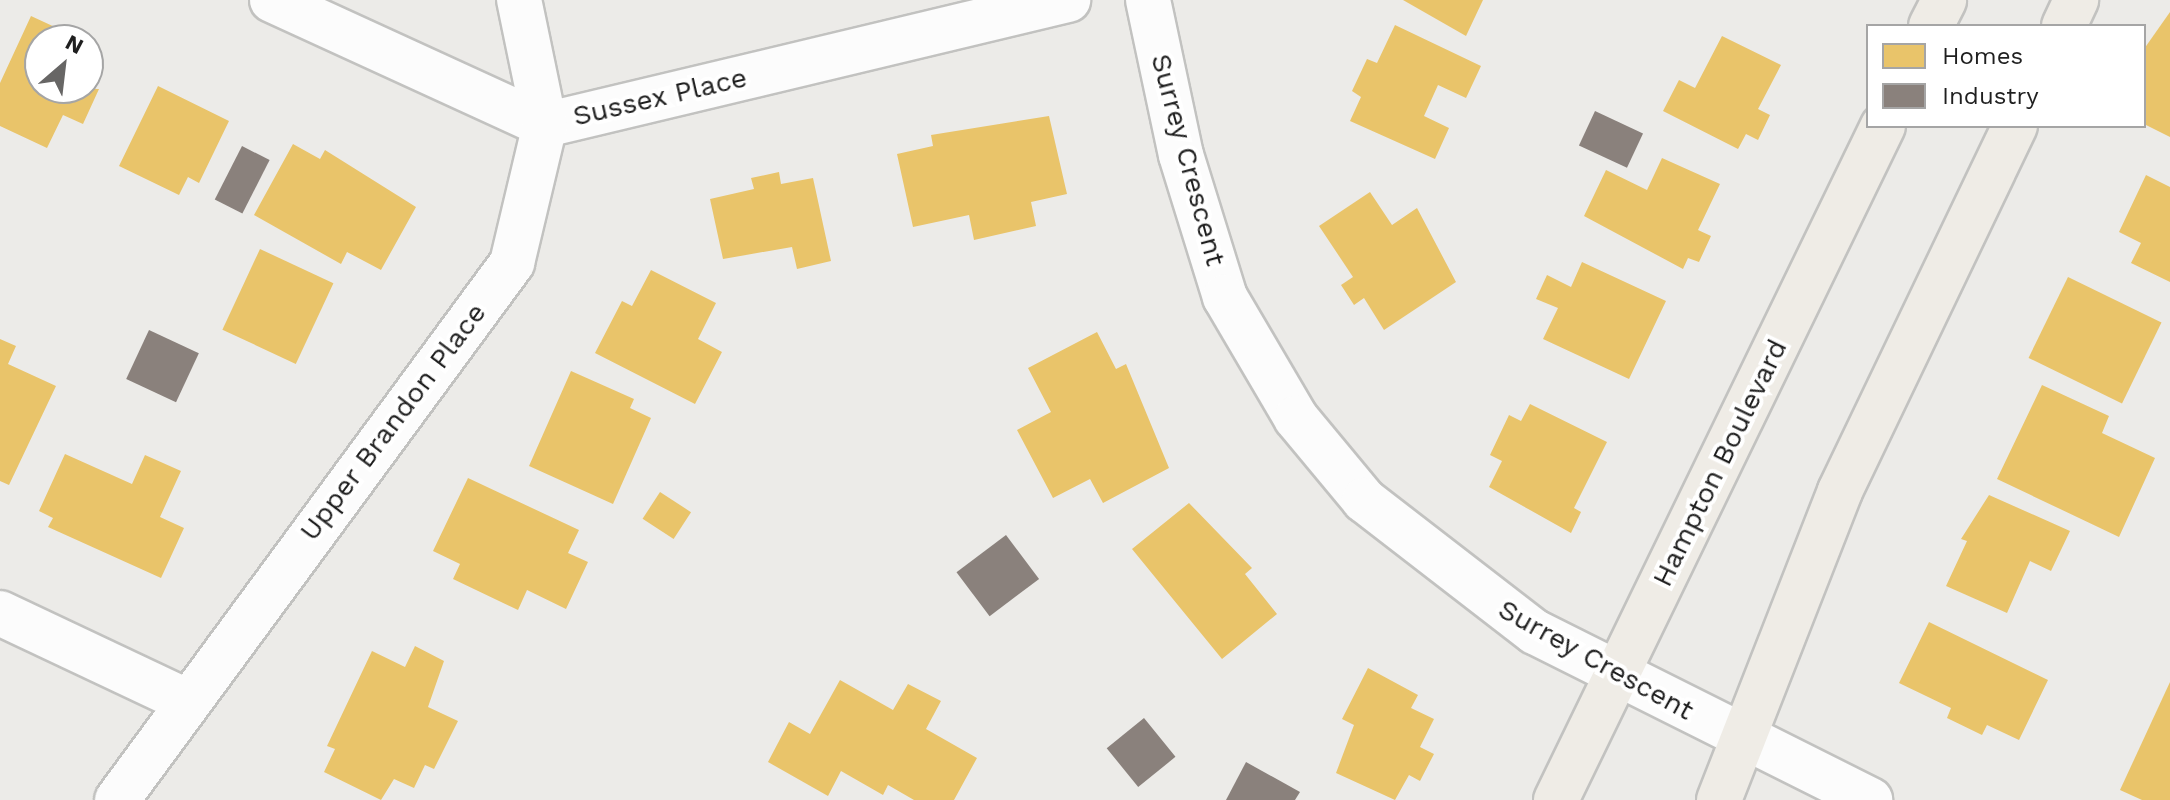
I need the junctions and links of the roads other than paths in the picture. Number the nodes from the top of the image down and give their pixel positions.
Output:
1 (272, 0) edge
2 (519, 0) edge
3 (1068, 0) edge
4 (1148, 0) edge
5 (1944, 0) edge
6 (2076, 0) edge
7 (1932, 24) edge
8 (2065, 24) edge
9 (545, 125) junction
10 (1882, 128) edge
11 (2014, 128) edge
12 (0, 613) edge
13 (1618, 675) junction
14 (186, 701) junction
15 (1746, 742) junction
16 (117, 800) edge
17 (1556, 800) edge
18 (1719, 800) edge
19 (1870, 800) edge

1 - 9 street, Sussex Place
2 - 9 street, Upper Brandon Place
3 - 9 street, Sussex Place
4 - 13 street, Surrey Crescent
5 - 7 main road
6 - 8 main road
9 - 14 street, Upper Brandon Place
10 - 13 main road, Hampton Boulevard
11 - 15 main road
12 - 14 street
13 - 15 street, Surrey Crescent
13 - 17 main road, Hampton Boulevard
14 - 16 street, Upper Brandon Place
15 - 18 main road
15 - 19 street, Surrey Crescent

